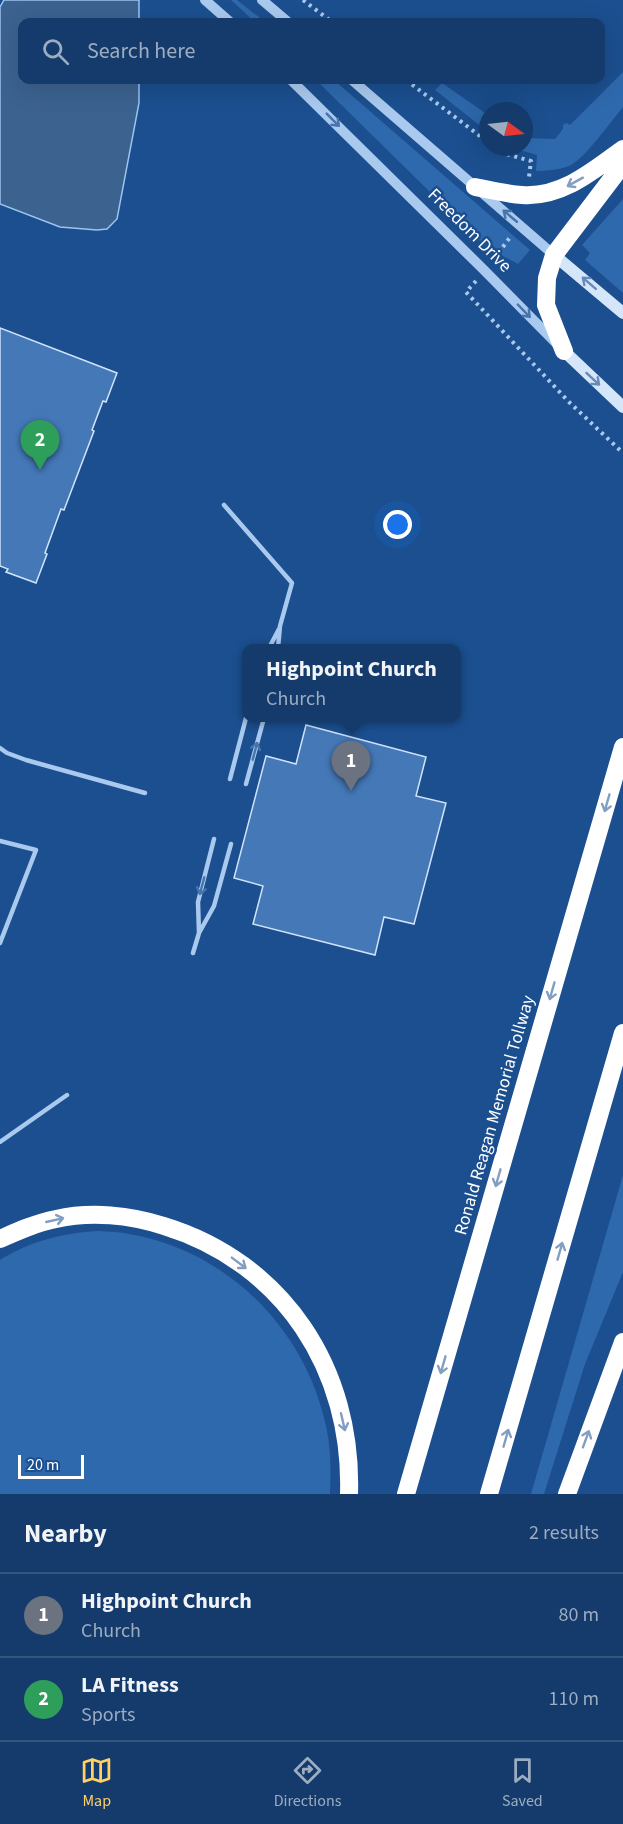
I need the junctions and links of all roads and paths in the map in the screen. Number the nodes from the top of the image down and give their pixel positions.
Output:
1 (205, 0) edge
2 (262, 0) edge
3 (303, 0) edge
4 (225, 18) edge
5 (283, 18) edge
6 (327, 18) edge
7 (295, 84) edge
8 (357, 84) edge
9 (411, 84) edge
10 (479, 135) edge
11 (623, 149) edge
12 (513, 156) edge
13 (623, 164) edge
14 (530, 173) dead end
15 (475, 187) junction
16 (554, 255) junction
17 (623, 313) edge
18 (564, 351) junction
19 (623, 407) edge
20 (224, 505) dead end
21 (280, 626) junction
22 (271, 644) edge
23 (278, 644) edge
24 (245, 722) edge
25 (263, 722) edge
26 (623, 747) edge
27 (0, 748) edge
28 (230, 779) dead end
29 (246, 784) dead end
30 (145, 793) dead end
31 (214, 839) dead end
32 (0, 841) edge
33 (231, 844) dead end
34 (199, 933) junction
35 (0, 943) edge
36 (193, 953) dead end
37 (623, 1033) edge
38 (67, 1095) dead end
39 (0, 1142) edge
40 (0, 1239) edge
41 (623, 1342) edge
42 (350, 1494) edge
43 (406, 1494) edge
44 (489, 1494) edge
45 (567, 1494) edge

1 - 4 street
2 - 5 street
3 - 6 path
7 -> 18 street, Freedom Drive
8 - 15 street, Freedom Drive
9 - 10 path
11 -> 15 highway
12 - 14 path
13 - 16 highway
16 -> 15 street, Freedom Drive
17 -> 16 main road, Freedom Drive
16 - 18 highway
18 -> 19 main road, Freedom Drive
20 - 21 lane
21 - 22 lane
21 - 23 lane
24 - 28 lane
29 -> 25 lane
26 -> 43 highway, Ronald Reagan Memorial Tollway
27 - 30 lane
31 -> 34 lane
32 - 35 lane
33 - 34 lane
34 - 36 lane
44 -> 37 highway
38 - 39 lane
40 -> 42 highway
45 -> 41 highway

